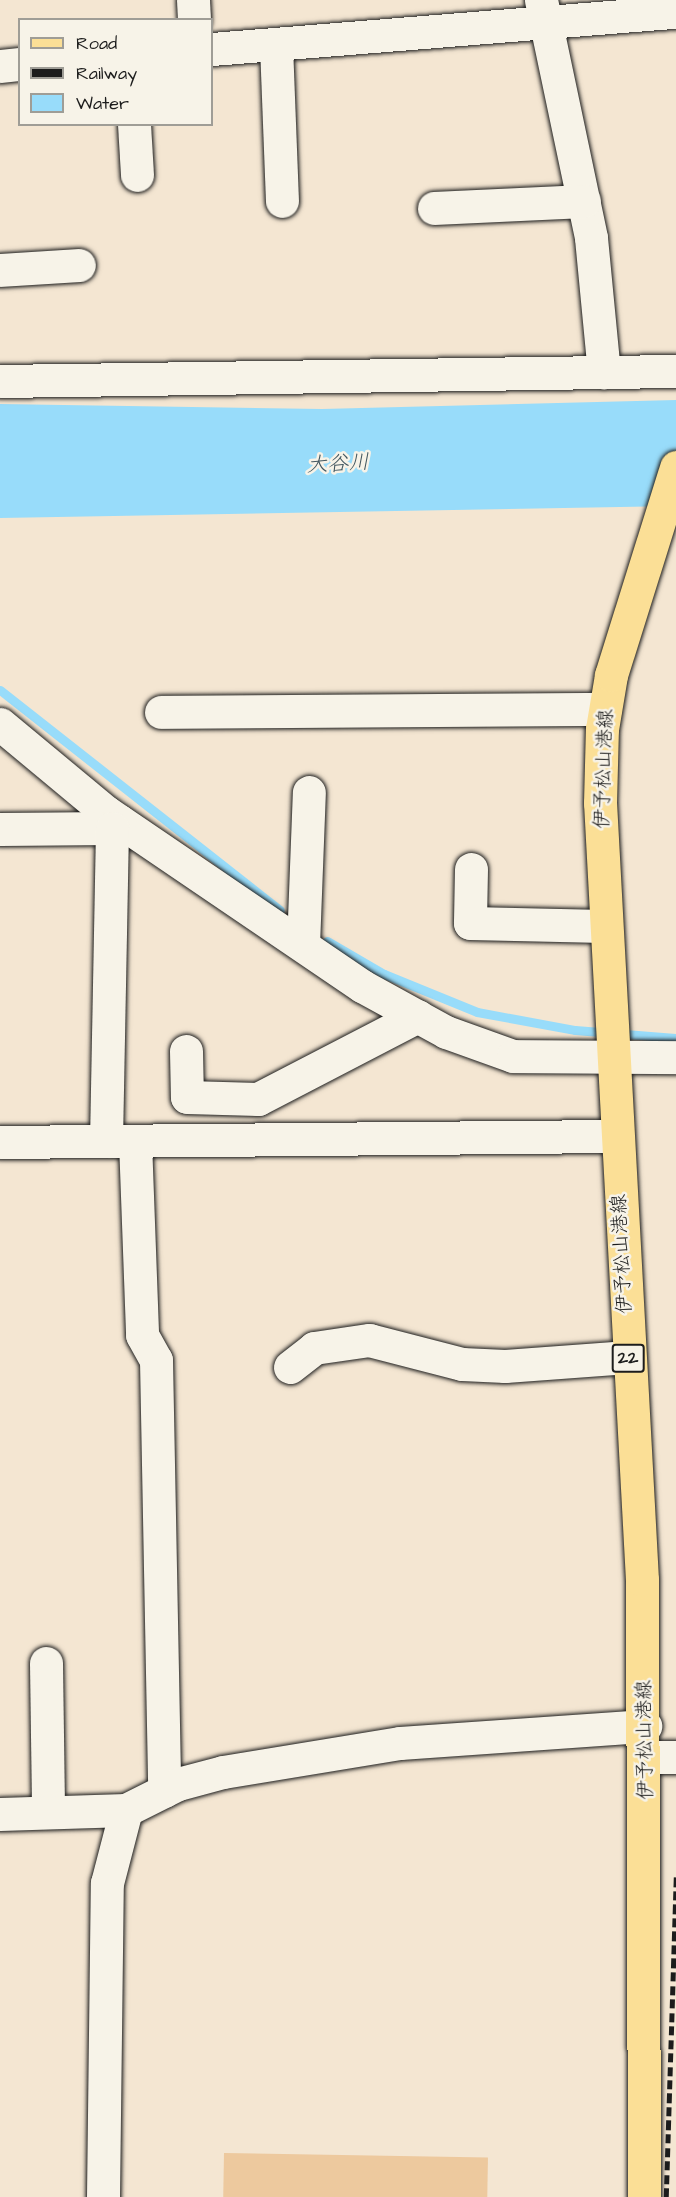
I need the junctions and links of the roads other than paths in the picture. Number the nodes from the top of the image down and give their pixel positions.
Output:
1 (192, 0) edge
2 (544, 12) edge
3 (676, 12) edge
4 (195, 18) edge
5 (276, 45) junction
6 (213, 50) edge
7 (18, 64) edge
8 (0, 66) edge
9 (134, 126) edge
10 (137, 175) dead end
11 (282, 201) dead end
12 (584, 201) junction
13 (434, 208) dead end
14 (79, 265) dead end
15 (0, 270) edge
16 (676, 371) edge
17 (604, 372) junction
18 (0, 381) edge
19 (676, 467) edge
20 (605, 709) junction
21 (161, 712) dead end
22 (0, 724) edge
23 (309, 792) dead end
24 (116, 824) junction
25 (0, 829) edge
26 (471, 869) dead end
27 (604, 926) junction
28 (303, 945) junction
29 (418, 1016) junction
30 (186, 1051) dead end
31 (610, 1056) junction
32 (676, 1057) edge
33 (615, 1136) junction
34 (120, 1141) junction
35 (0, 1142) edge
36 (628, 1357) junction
37 (290, 1367) dead end
38 (46, 1663) dead end
39 (656, 1746) edge
40 (164, 1791) junction
41 (126, 1810) junction
42 (48, 1812) junction
43 (0, 1814) edge
44 (103, 2197) edge
45 (644, 2197) edge

1 - 4 street
2 - 3 street
2 - 5 street
2 - 12 street
5 - 6 street
5 - 11 street
7 - 8 street
9 - 10 street
12 - 13 street
12 - 17 street
14 - 15 street
16 - 17 street
17 - 18 street
19 - 20 main road, 伊予松山港線 / 22
20 - 21 street
20 - 27 main road, 伊予松山港線 / 22
22 - 24 street
23 - 28 street
24 - 25 street
24 - 28 street
24 - 34 street
26 - 27 street
27 - 31 main road, 伊予松山港線 / 22
28 - 29 street
29 - 30 street
29 - 31 street
31 - 32 street
31 - 33 main road, 伊予松山港線 / 22
33 - 34 street
33 - 36 main road, 伊予松山港線 / 22
34 - 35 street
34 - 40 street
36 - 37 street
36 - 39 main road, 伊予松山港線 / 22
38 - 42 street
39 - 40 street
39 - 45 main road, 伊予松山港線 / 22
40 - 41 street
41 - 42 street
41 - 44 street
42 - 43 street

